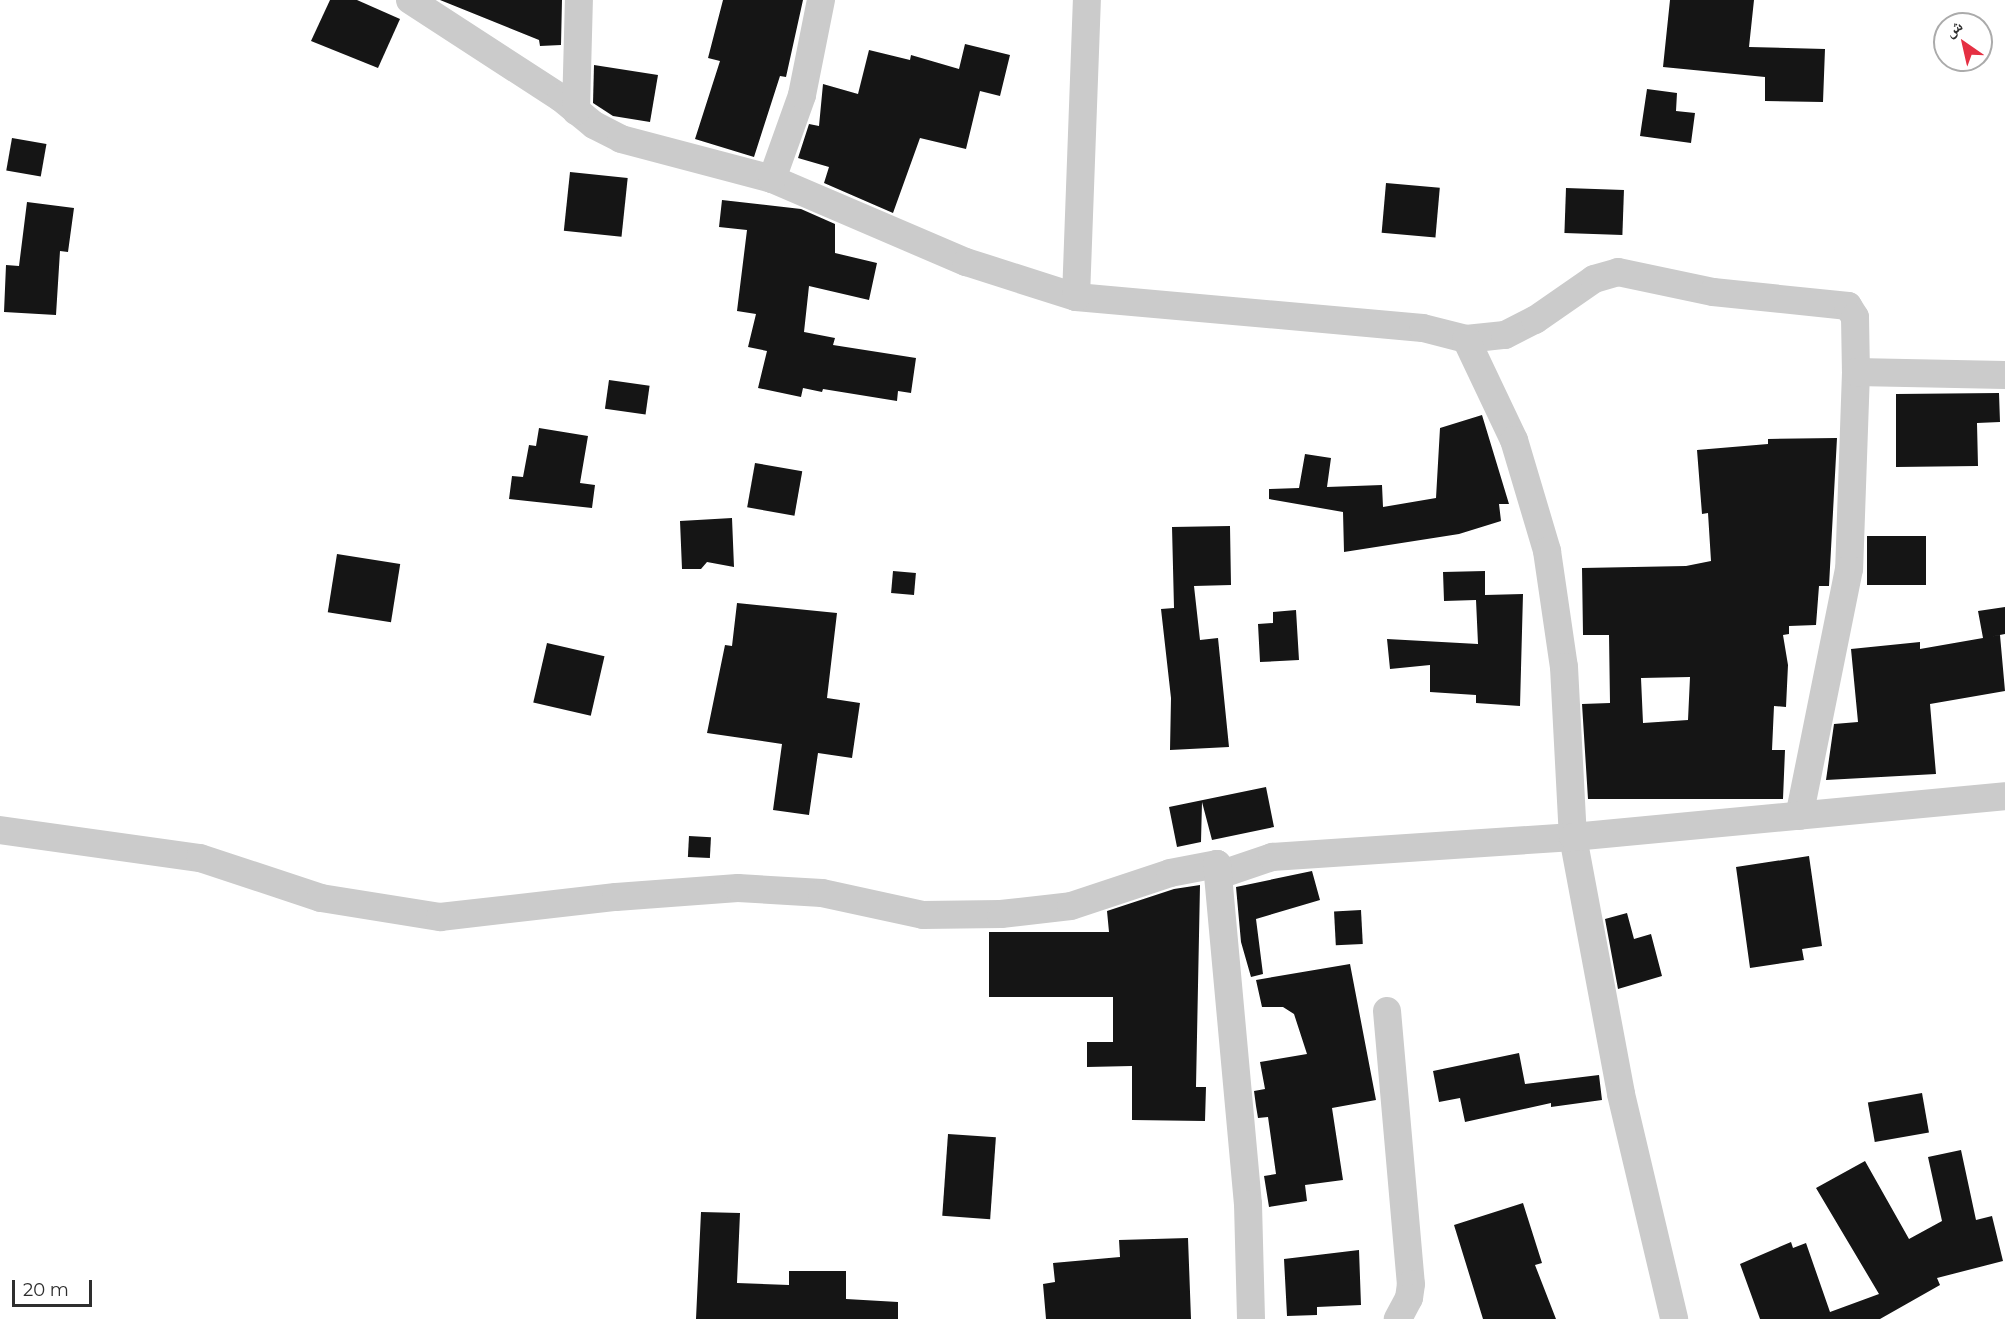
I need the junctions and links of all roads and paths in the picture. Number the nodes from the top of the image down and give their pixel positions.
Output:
1 (410, 0) edge
2 (579, 0) edge
3 (821, 0) edge
4 (1087, 0) edge
5 (435, 7) edge
6 (576, 111) junction
7 (772, 179) junction
8 (1076, 297) junction
9 (1466, 339) junction
10 (1856, 372) junction
11 (2005, 375) edge
12 (2005, 796) edge
13 (1799, 816) junction
14 (0, 830) edge
15 (1573, 837) junction
16 (1217, 864) junction
17 (1387, 1011) dead end
18 (1251, 1319) edge
19 (1398, 1319) edge
20 (1674, 1319) edge

1 - 5 street
2 - 6 street
3 - 7 street
4 - 8 street
5 - 6 street
6 - 7 street
7 - 8 street
8 - 9 street
9 - 10 street
9 - 15 street
10 - 11 street
10 - 13 street
12 - 13 street
13 - 15 street
14 - 16 street
15 - 16 street
15 - 20 street
16 - 18 street
17 - 19 street

